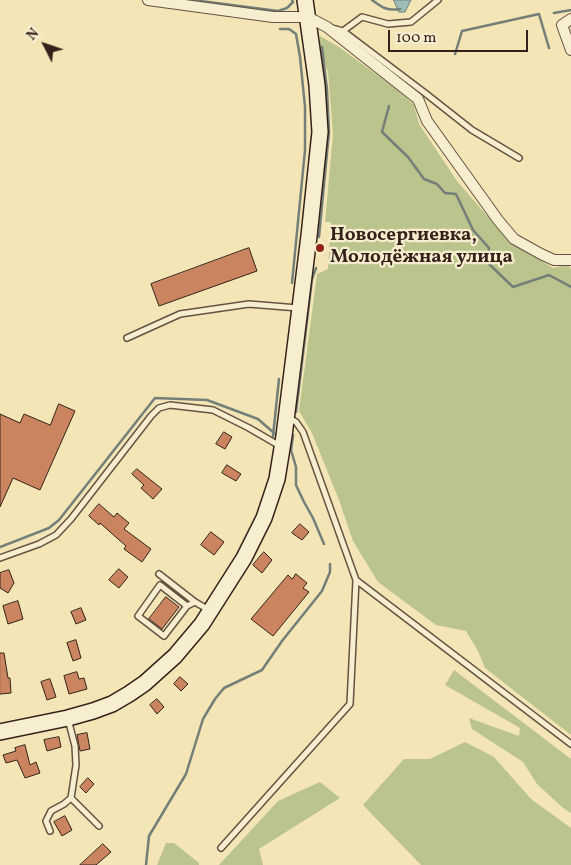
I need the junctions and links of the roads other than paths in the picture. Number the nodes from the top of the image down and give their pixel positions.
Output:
1 (148, 0) edge
2 (305, 0) edge
3 (438, 0) edge
4 (308, 17) junction
5 (571, 19) edge
6 (327, 26) junction
7 (343, 31) junction
8 (571, 50) edge
9 (519, 158) dead end
10 (571, 260) edge
11 (300, 308) junction
12 (127, 338) dead end
13 (286, 416) junction
14 (282, 447) junction
15 (0, 558) edge
16 (159, 574) dead end
17 (356, 580) junction
18 (195, 602) junction
19 (187, 606) junction
20 (211, 611) junction
21 (68, 718) junction
22 (0, 732) edge
23 (571, 744) edge
24 (71, 798) junction
25 (99, 826) dead end
26 (50, 831) dead end
27 (221, 848) dead end

1 - 4 street
2 - 4 street
3 - 7 lane
4 - 6 street
4 - 11 street
5 - 8 street
6 - 7 lane
6 - 10 street
7 - 9 lane
11 - 12 lane
11 - 13 street
13 - 14 street
13 - 17 lane
14 - 15 lane
14 - 20 street
16 - 18 lane
17 - 23 lane
17 - 27 lane
18 - 19 lane
18 - 20 lane
19 - 19 lane
20 - 21 street
21 - 22 street
21 - 24 lane
24 - 25 lane
24 - 26 lane

